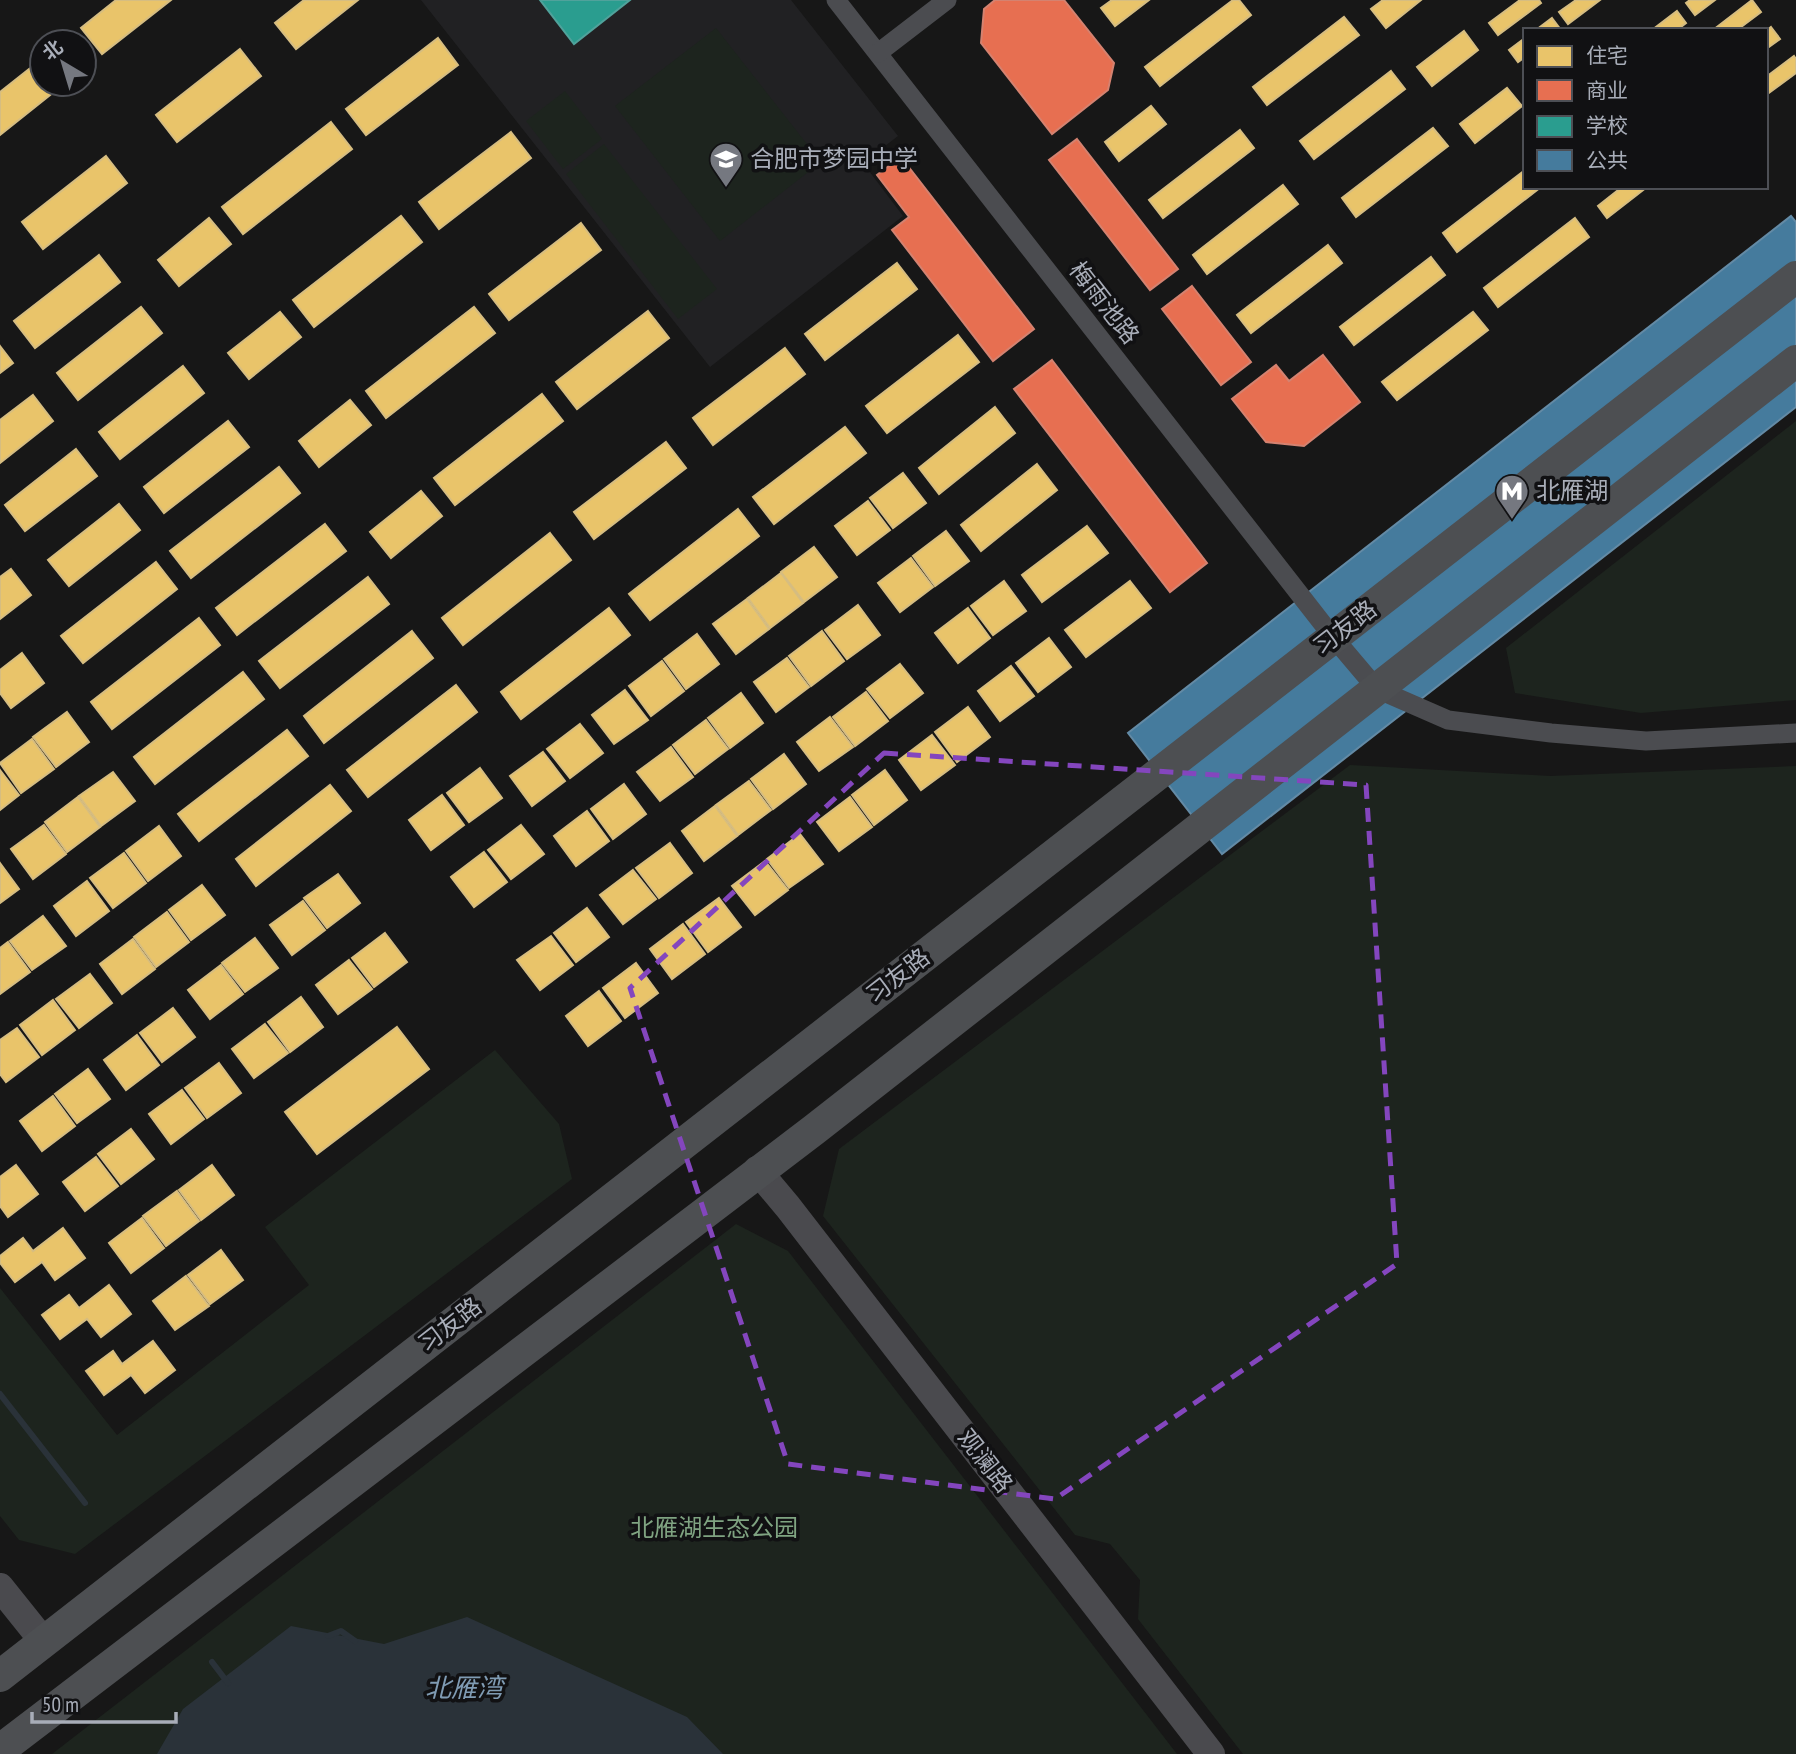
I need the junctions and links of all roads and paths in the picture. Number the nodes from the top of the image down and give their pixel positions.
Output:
1 (836, 0) edge
2 (947, 0) edge
3 (877, 53) junction
4 (1796, 277) edge
5 (1796, 361) edge
6 (1333, 637) junction
7 (1377, 689) junction
8 (1796, 733) edge
9 (757, 1170) junction
10 (0, 1587) edge
11 (44, 1642) junction
12 (0, 1676) edge
13 (0, 1750) edge
14 (1211, 1754) edge

1 - 3 street, 梅雨池路
2 - 3 street
3 - 6 street, 梅雨池路
4 - 6 main road, 习友路
5 - 7 main road
6 - 7 street, 梅雨池路
6 - 11 main road, 习友路
7 - 8 street
7 - 9 main road
9 - 13 main road
9 - 14 street, 观澜路
10 - 11 street
11 - 12 main road, 习友路

